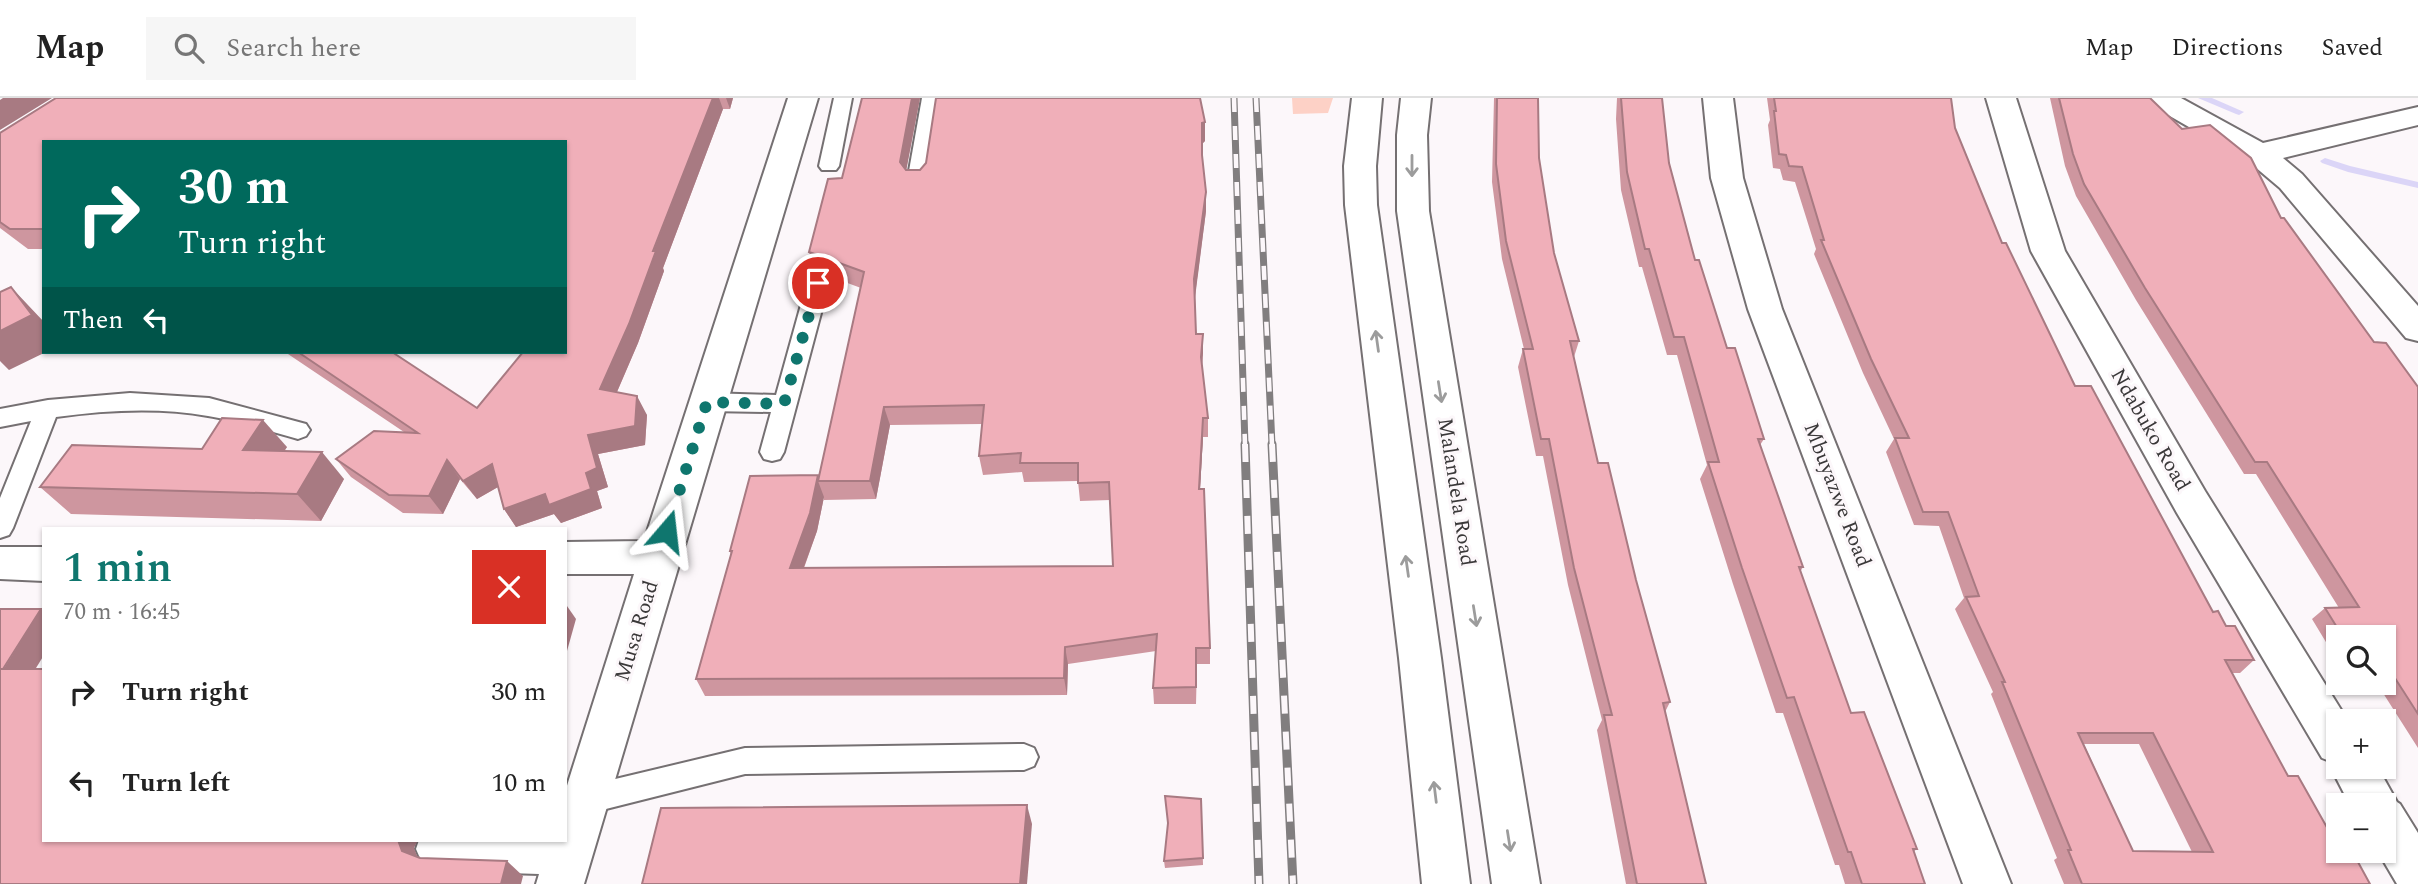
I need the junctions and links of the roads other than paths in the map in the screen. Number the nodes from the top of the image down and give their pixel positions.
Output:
1 (803, 98) edge
2 (843, 98) edge
3 (932, 98) edge
4 (1367, 98) edge
5 (1416, 98) edge
6 (1718, 98) edge
7 (2001, 98) edge
8 (2158, 98) edge
9 (2418, 116) edge
10 (2259, 154) junction
11 (829, 166) dead end
12 (917, 181) edge
13 (818, 283) dead end
14 (2418, 329) edge
15 (707, 402) junction
16 (784, 404) junction
17 (48, 409) junction
18 (0, 418) edge
19 (298, 430) dead end
20 (772, 452) dead end
21 (0, 528) edge
22 (659, 556) junction
23 (567, 558) edge
24 (0, 563) edge
25 (42, 564) edge
26 (2326, 724) edge
27 (1024, 757) dead end
28 (586, 800) junction
29 (2396, 839) edge
30 (441, 842) edge
31 (564, 868) edge
32 (2418, 876) edge
33 (1446, 884) edge
34 (1516, 884) edge
35 (1987, 884) edge

1 - 15 street, Musa Road
2 - 11 lane
3 - 12 lane
33 -> 4 street
5 -> 34 street, Malandela Road
6 - 35 street, Mbuyazwe Road
7 - 26 street, Ndabuko Road
8 - 10 street
9 - 10 street
10 - 14 street
13 - 16 lane
15 - 16 lane
15 - 22 street, Musa Road
16 - 20 lane
17 - 18 lane
17 - 19 lane
17 - 21 lane
22 - 23 street
22 - 28 street, Musa Road
24 - 25 street
27 - 28 lane
28 - 31 street, Musa Road
29 - 32 street
30 - 31 street

